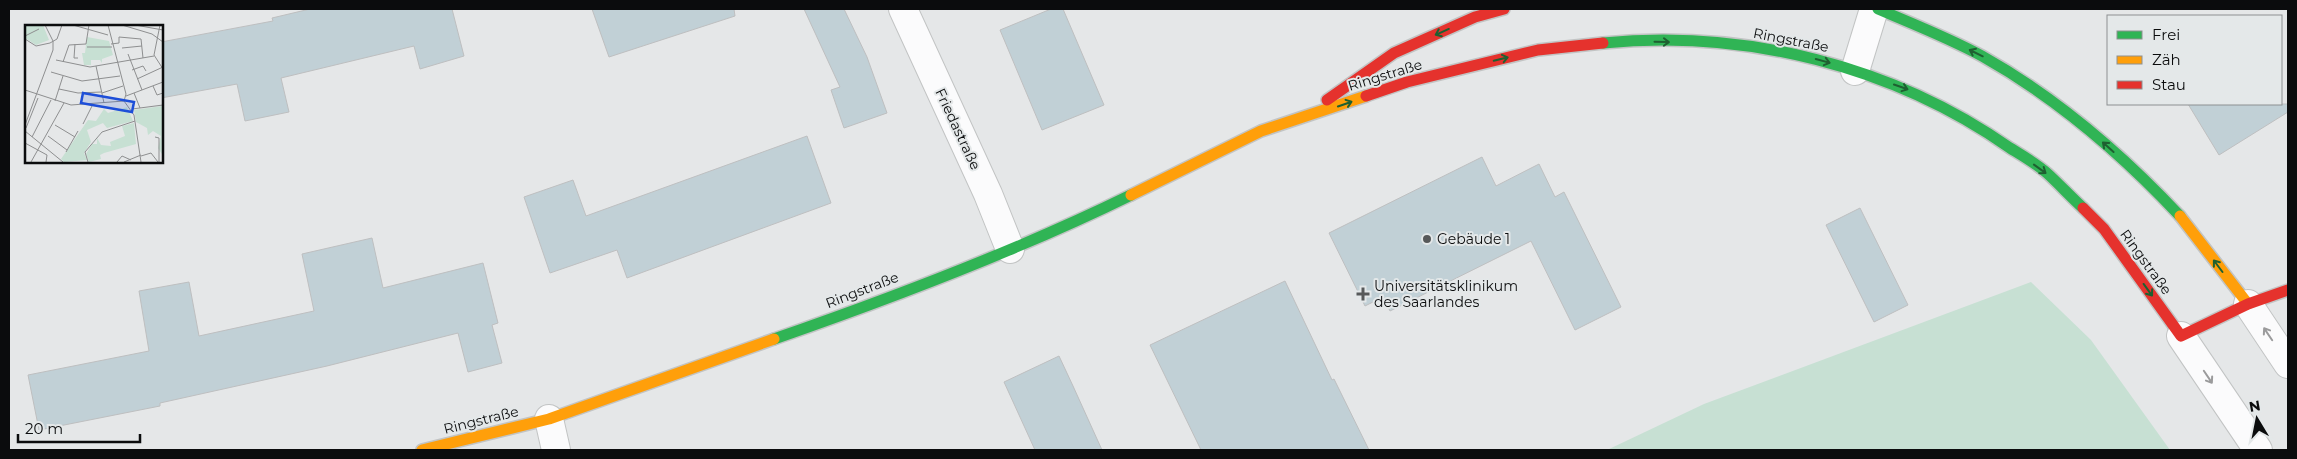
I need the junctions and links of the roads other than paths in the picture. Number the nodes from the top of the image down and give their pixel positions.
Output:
1 (903, 9) edge
2 (1504, 9) edge
3 (1874, 9) edge
4 (1878, 9) edge
5 (1855, 71) junction
6 (1299, 119) junction
7 (1010, 249) junction
8 (2288, 290) edge
9 (2248, 304) junction
10 (2181, 336) junction
11 (2288, 364) edge
12 (549, 419) junction
13 (422, 450) edge
14 (556, 450) edge
15 (2258, 450) edge

1 - 7 street, Friedastraße
2 -> 6 street, Ringstraße
3 - 5 street
9 -> 4 street
6 -> 5 street, Ringstraße
5 -> 10 street, Ringstraße
6 - 7 street, Ringstraße
7 - 12 street, Ringstraße
8 - 9 street
9 - 10 street
11 -> 9 street
10 -> 15 street
12 - 13 street, Ringstraße
12 - 14 street

